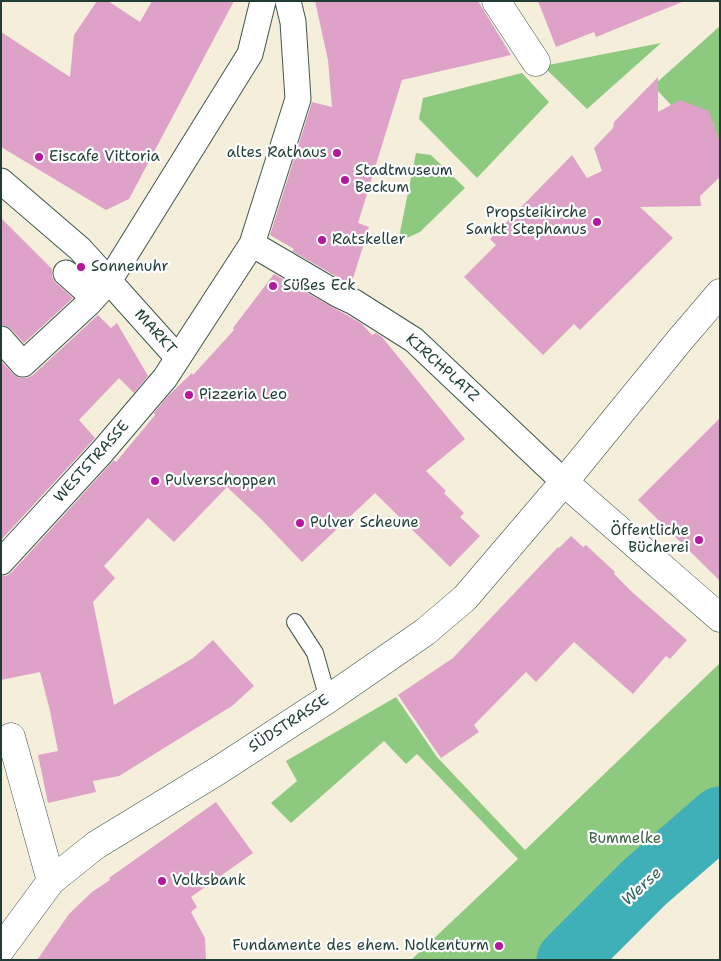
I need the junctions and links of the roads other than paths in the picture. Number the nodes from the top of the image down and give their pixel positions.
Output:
1 (263, 1) edge
2 (288, 1) edge
3 (496, 1) edge
4 (536, 62) dead end
5 (2, 184) edge
6 (252, 244) junction
7 (66, 273) dead end
8 (101, 289) junction
9 (720, 293) edge
10 (1, 338) edge
11 (178, 358) junction
12 (564, 482) junction
13 (1, 562) edge
14 (720, 618) edge
15 (295, 622) dead end
16 (328, 699) junction
17 (11, 737) dead end
18 (51, 881) junction
19 (1, 949) edge

1 - 8 street
2 - 6 street, MARKT
3 - 4 street
5 - 8 street
6 - 11 street, MARKT
6 - 12 street, KIRCHPLATZ
7 - 8 street
8 - 10 street
8 - 11 street, MARKT
9 - 12 street, SÜDSTRASSE
11 - 13 street, WESTSTRASSE
12 - 14 street
12 - 16 street, SÜDSTRASSE
15 - 16 lane
16 - 18 street, SÜDSTRASSE
17 - 18 street
18 - 19 street, SÜDSTRASSE

